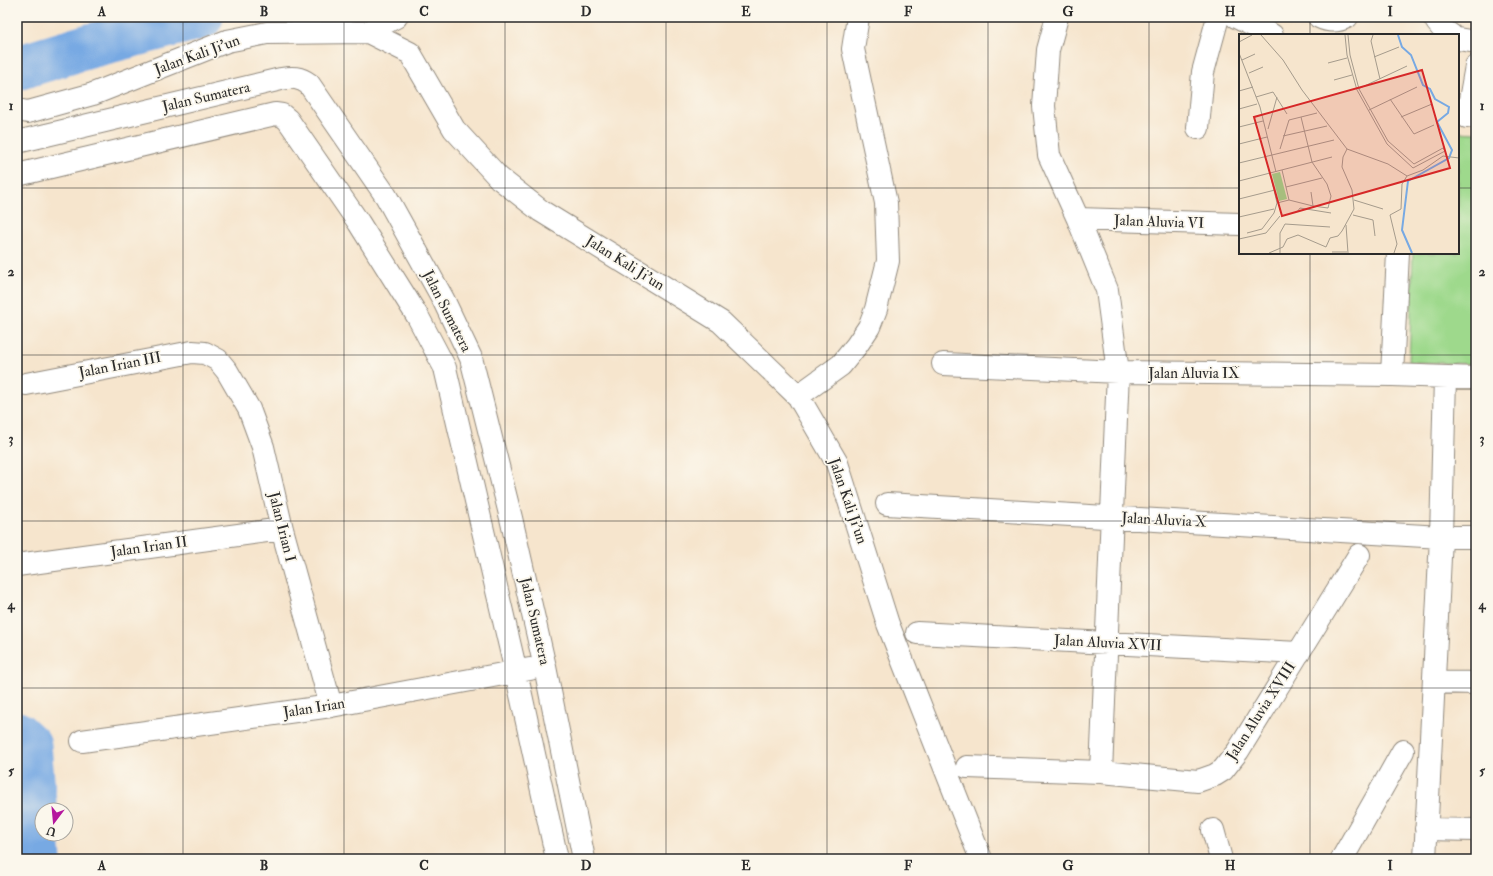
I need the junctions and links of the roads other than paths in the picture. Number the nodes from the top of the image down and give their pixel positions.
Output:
1 (396, 17) edge
2 (858, 17) edge
3 (1057, 17) edge
4 (1218, 17) edge
5 (1236, 17) edge
6 (1319, 17) edge
7 (1348, 17) edge
8 (1434, 17) edge
9 (368, 32) junction
10 (1270, 34) edge
11 (1449, 34) edge
12 (1459, 39) edge
13 (1476, 40) edge
14 (1476, 66) edge
15 (17, 110) edge
16 (1467, 117) edge
17 (1198, 128) dead end
18 (17, 142) edge
19 (17, 176) edge
20 (1078, 219) junction
21 (1239, 224) edge
22 (1398, 254) edge
23 (214, 358) joint
24 (943, 364) dead end
25 (1118, 372) junction
26 (1392, 375) junction
27 (1445, 377) junction
28 (1476, 378) edge
29 (26, 384) dead end
30 (798, 396) junction
31 (887, 504) dead end
32 (1112, 517) junction
33 (282, 529) junction
34 (1441, 537) junction
35 (1476, 537) edge
36 (1359, 555) dead end
37 (17, 566) edge
38 (917, 633) dead end
39 (1107, 643) junction
40 (1299, 653) junction
41 (545, 667) junction
42 (516, 672) junction
43 (1434, 682) junction
44 (1476, 683) edge
45 (331, 706) junction
46 (82, 741) dead end
47 (1403, 751) dead end
48 (967, 767) dead end
49 (1102, 772) junction
50 (1426, 829) junction
51 (1213, 830) dead end
52 (1476, 830) edge
53 (557, 859) edge
54 (584, 859) edge
55 (981, 859) edge
56 (1221, 859) edge
57 (1342, 859) edge
58 (1425, 859) edge

1 - 9 street
2 - 30 street
3 - 20 street
4 - 17 street
5 - 10 street
6 - 7 street
8 - 11 street
9 - 15 street, Jalan Kali Ji'un
9 - 30 street, Jalan Kali Ji'un
12 - 13 street
14 - 16 street
18 - 41 street, Jalan Sumatera
19 - 42 street, Jalan Sumatera
20 - 21 street, Jalan Aluvia VI
20 - 25 street
22 - 26 street
23 - 29 street, Jalan Irian III
23 - 33 street, Jalan Irian I
24 - 25 street, Jalan Aluvia IX
25 - 26 street, Jalan Aluvia IX
25 - 32 street
26 - 27 street, Jalan Aluvia IX
27 - 28 street, Jalan Aluvia IX
27 - 34 street
30 - 55 street, Jalan Kali Ji'un
31 - 32 street, Jalan Aluvia X
32 - 34 street, Jalan Aluvia X
32 - 39 street
33 - 37 street, Jalan Irian II
33 - 45 street, Jalan Irian I
34 - 35 street, Jalan Aluvia X
34 - 43 street
36 - 40 street, Jalan Aluvia XVIII
38 - 39 street, Jalan Aluvia XVII
39 - 40 street, Jalan Aluvia XVII
39 - 49 street
40 - 49 street, Jalan Aluvia XVIII
41 - 42 street, Jalan Irian
41 - 54 street, Jalan Sumatera
42 - 45 street, Jalan Irian
42 - 53 street, Jalan Sumatera
43 - 44 street
43 - 50 street
45 - 46 street, Jalan Irian
47 - 57 street
48 - 49 street, Jalan Aluvia XVIII
50 - 52 street
50 - 58 street
51 - 56 street

